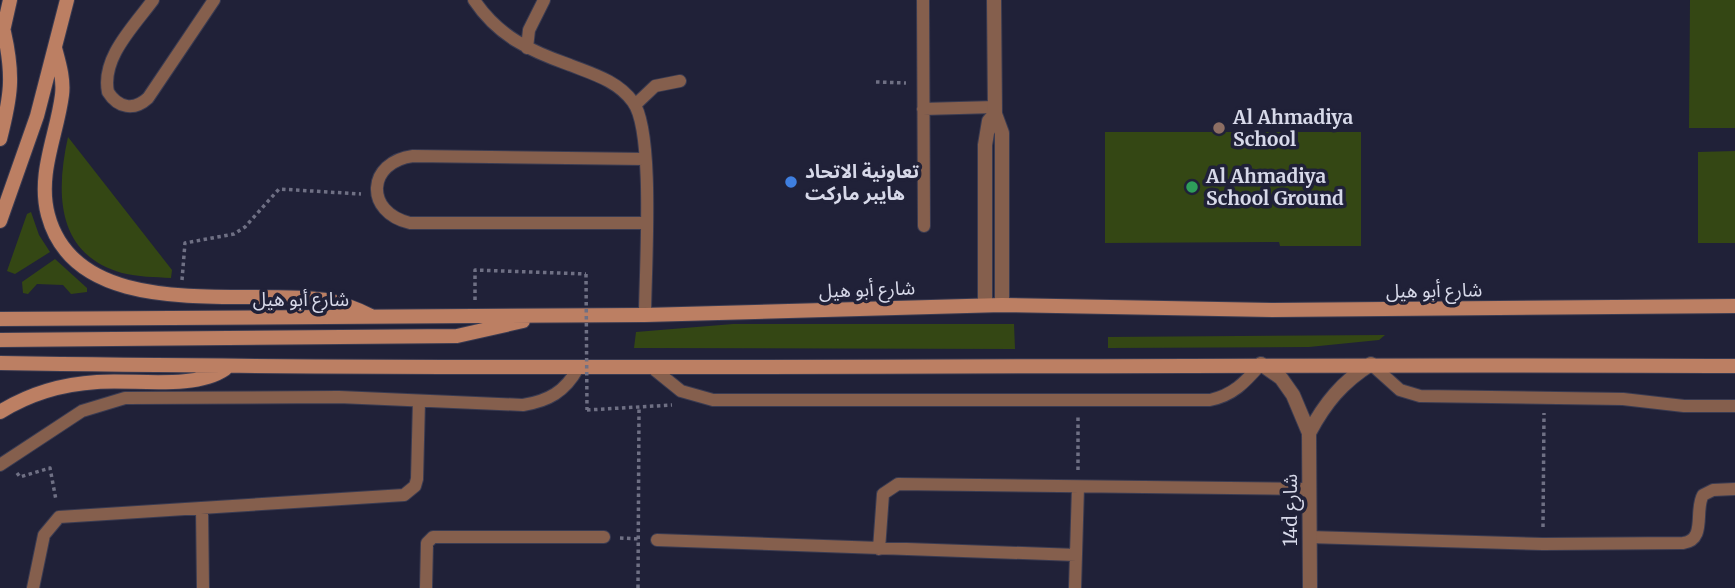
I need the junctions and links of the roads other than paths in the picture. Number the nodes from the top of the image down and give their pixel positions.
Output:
1 (10, 0) edge
2 (67, 0) edge
3 (153, 0) edge
4 (214, 0) edge
5 (474, 0) edge
6 (544, 0) edge
7 (923, 0) edge
8 (994, 0) edge
9 (1, 37) edge
10 (55, 48) junction
11 (527, 48) junction
12 (680, 81) dead end
13 (635, 104) junction
14 (923, 109) junction
15 (995, 110) junction
16 (0, 139) edge
17 (645, 159) junction
18 (0, 221) edge
19 (645, 223) junction
20 (924, 226) dead end
21 (985, 305) junction
22 (1002, 305) junction
23 (1735, 306) edge
24 (645, 315) junction
25 (534, 317) junction
26 (376, 318) junction
27 (0, 319) edge
28 (0, 340) edge
29 (0, 363) edge
30 (1261, 364) junction
31 (1371, 364) junction
32 (1735, 366) edge
33 (228, 367) junction
34 (578, 368) junction
35 (655, 370) junction
36 (419, 401) junction
37 (1735, 406) edge
38 (0, 412) edge
39 (1309, 433) junction
40 (3, 463) edge
41 (1078, 487) junction
42 (1309, 489) junction
43 (1735, 489) edge
44 (202, 508) junction
45 (604, 537) road end
46 (1310, 537) junction
47 (657, 540) road end
48 (879, 549) junction
49 (1076, 555) junction
50 (33, 588) edge
51 (203, 588) edge
52 (426, 588) edge
53 (1075, 588) edge
54 (1310, 588) edge

1 - 9 main road
2 - 10 main road
3 - 4 lane
5 - 11 lane
6 - 11 lane
7 - 14 lane
8 - 15 street
9 - 16 main road
10 - 18 main road
10 - 26 main road
11 - 13 lane
12 - 13 lane
13 - 17 lane
14 - 15 lane
14 - 20 lane
15 - 21 street
15 - 22 street
17 - 19 lane
17 - 19 lane
19 - 24 lane
21 - 22 main road, شارع أبو هيل
21 - 24 main road, شارع أبو هيل
22 - 23 main road, شارع أبو هيل
24 - 25 main road, شارع أبو هيل
25 - 26 main road, شارع أبو هيل
25 - 28 main road
26 - 27 main road, شارع أبو هيل
29 - 33 main road
30 - 31 main road
30 - 35 main road
30 - 35 lane
30 - 39 street, 14d شارع
31 - 32 main road
31 - 37 lane
31 - 39 street
33 - 34 main road
33 - 38 main road
34 - 35 main road
34 - 36 lane
36 - 40 lane
36 - 44 lane
39 - 42 street, 14d شارع
41 - 42 lane
41 - 48 lane
41 - 49 lane
42 - 46 street, 14d شارع
43 - 46 lane
44 - 50 lane
44 - 51 lane
45 - 52 lane
46 - 54 street, 14d شارع
47 - 48 lane
48 - 49 lane
49 - 53 lane

